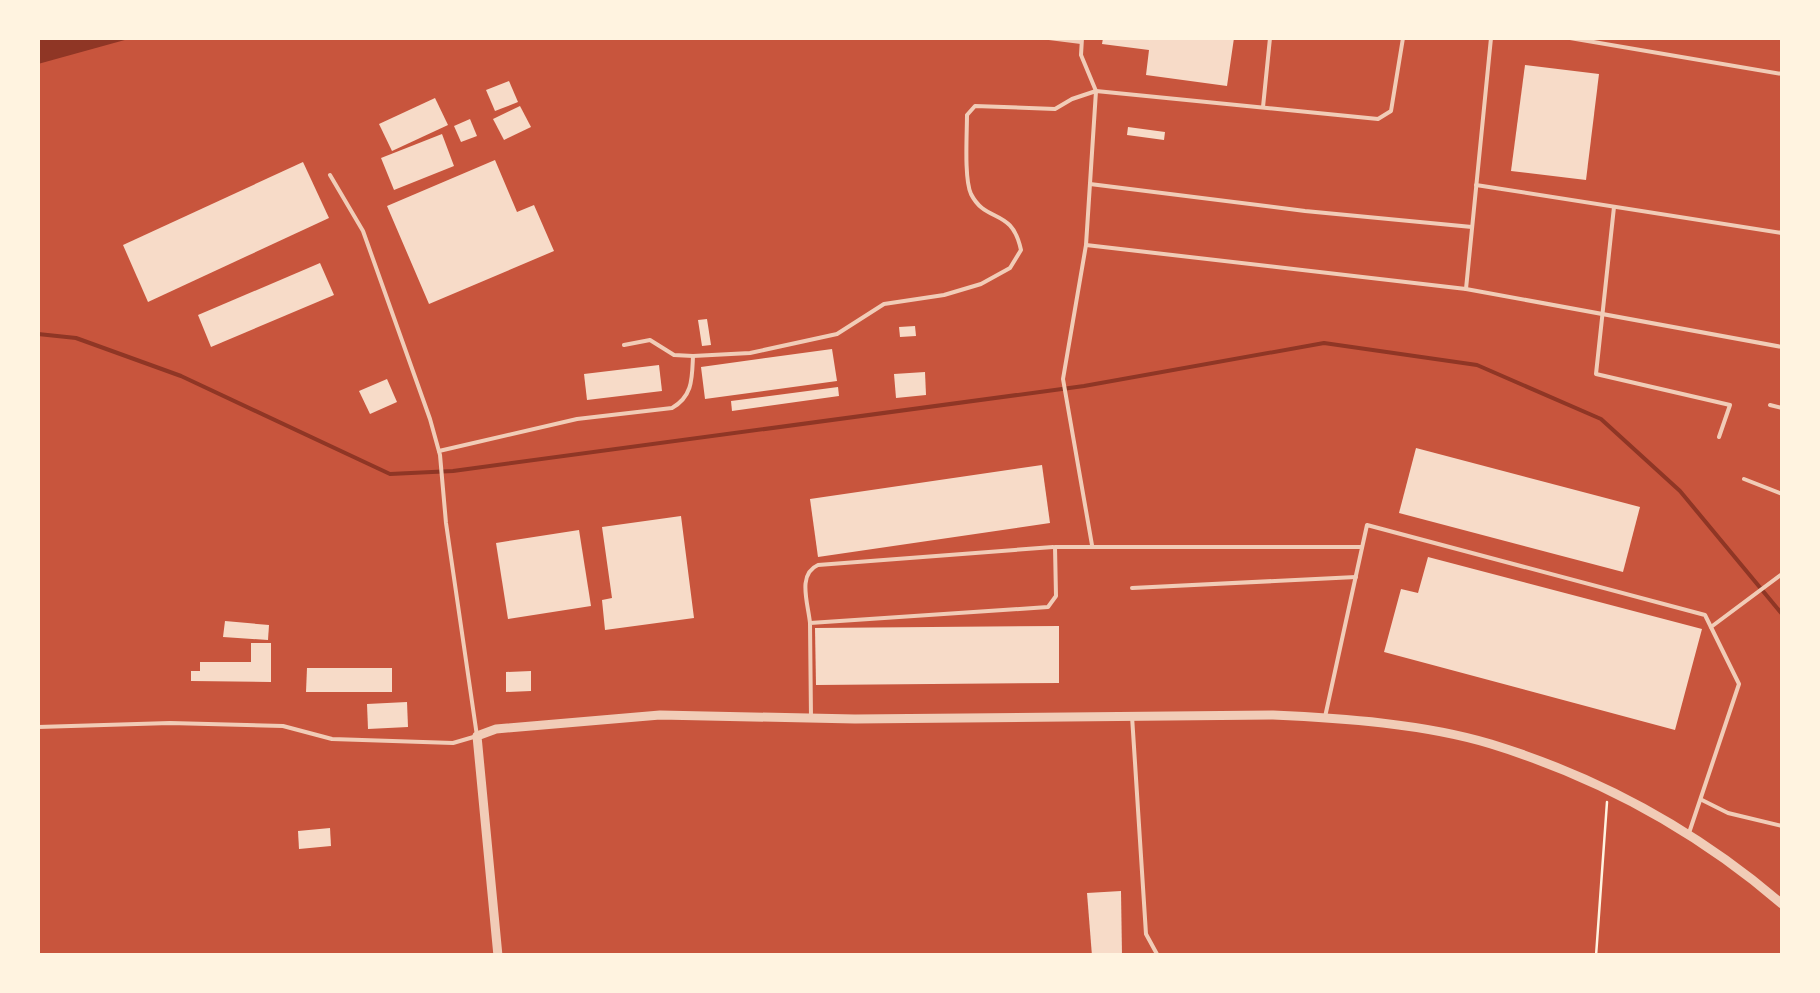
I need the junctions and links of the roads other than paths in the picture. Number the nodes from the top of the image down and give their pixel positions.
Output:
1 (1050, 38) edge
2 (1270, 38) edge
3 (1402, 38) edge
4 (1491, 38) edge
5 (1570, 38) edge
6 (1082, 40) edge
7 (1782, 74) edge
8 (1096, 91) junction
9 (1263, 108) junction
10 (330, 175) dead end
11 (1090, 184) junction
12 (1476, 186) junction
13 (1614, 206) junction
14 (1472, 227) junction
15 (1782, 232) edge
16 (1086, 245) junction
17 (1466, 289) junction
18 (1600, 314) junction
19 (624, 346) dead end
20 (1782, 347) edge
21 (693, 356) junction
22 (1770, 405) dead end
23 (1782, 408) edge
24 (1719, 437) dead end
25 (439, 453) junction
26 (1744, 479) dead end
27 (1782, 494) edge
28 (1054, 547) junction
29 (1092, 547) junction
30 (1362, 548) junction
31 (1782, 575) edge
32 (1356, 576) junction
33 (1132, 588) dead end
34 (810, 622) junction
35 (1711, 626) junction
36 (1132, 716) junction
37 (1324, 717) junction
38 (812, 718) junction
39 (38, 727) edge
40 (477, 736) junction
41 (1700, 800) junction
42 (1782, 826) edge
43 (1689, 834) junction
44 (1782, 904) edge
45 (498, 956) edge
46 (1158, 956) edge

1 - 6 lane
2 - 9 lane
3 - 9 lane
4 - 12 lane
5 - 7 lane
6 - 8 lane
8 - 9 lane
8 - 11 lane
8 - 21 lane
10 - 25 lane
11 - 14 lane
11 - 16 lane
12 - 13 lane
12 - 14 lane
13 - 15 lane
13 - 18 lane
14 - 17 lane
16 - 17 lane
16 - 29 lane
17 - 18 lane
18 - 20 lane
18 - 24 lane
19 - 21 lane
21 - 25 lane
22 - 23 lane
25 - 40 lane
26 - 27 lane
28 - 29 lane
28 - 34 lane
28 - 34 lane
29 - 30 lane
30 - 32 lane
30 - 35 lane
31 - 35 lane
32 - 33 lane
32 - 37 lane
34 - 38 lane
35 - 41 lane
36 - 37 street
36 - 38 street
36 - 46 lane
37 - 43 street
38 - 40 street
39 - 40 lane
40 - 45 street
41 - 42 lane
41 - 43 lane
43 - 44 street

